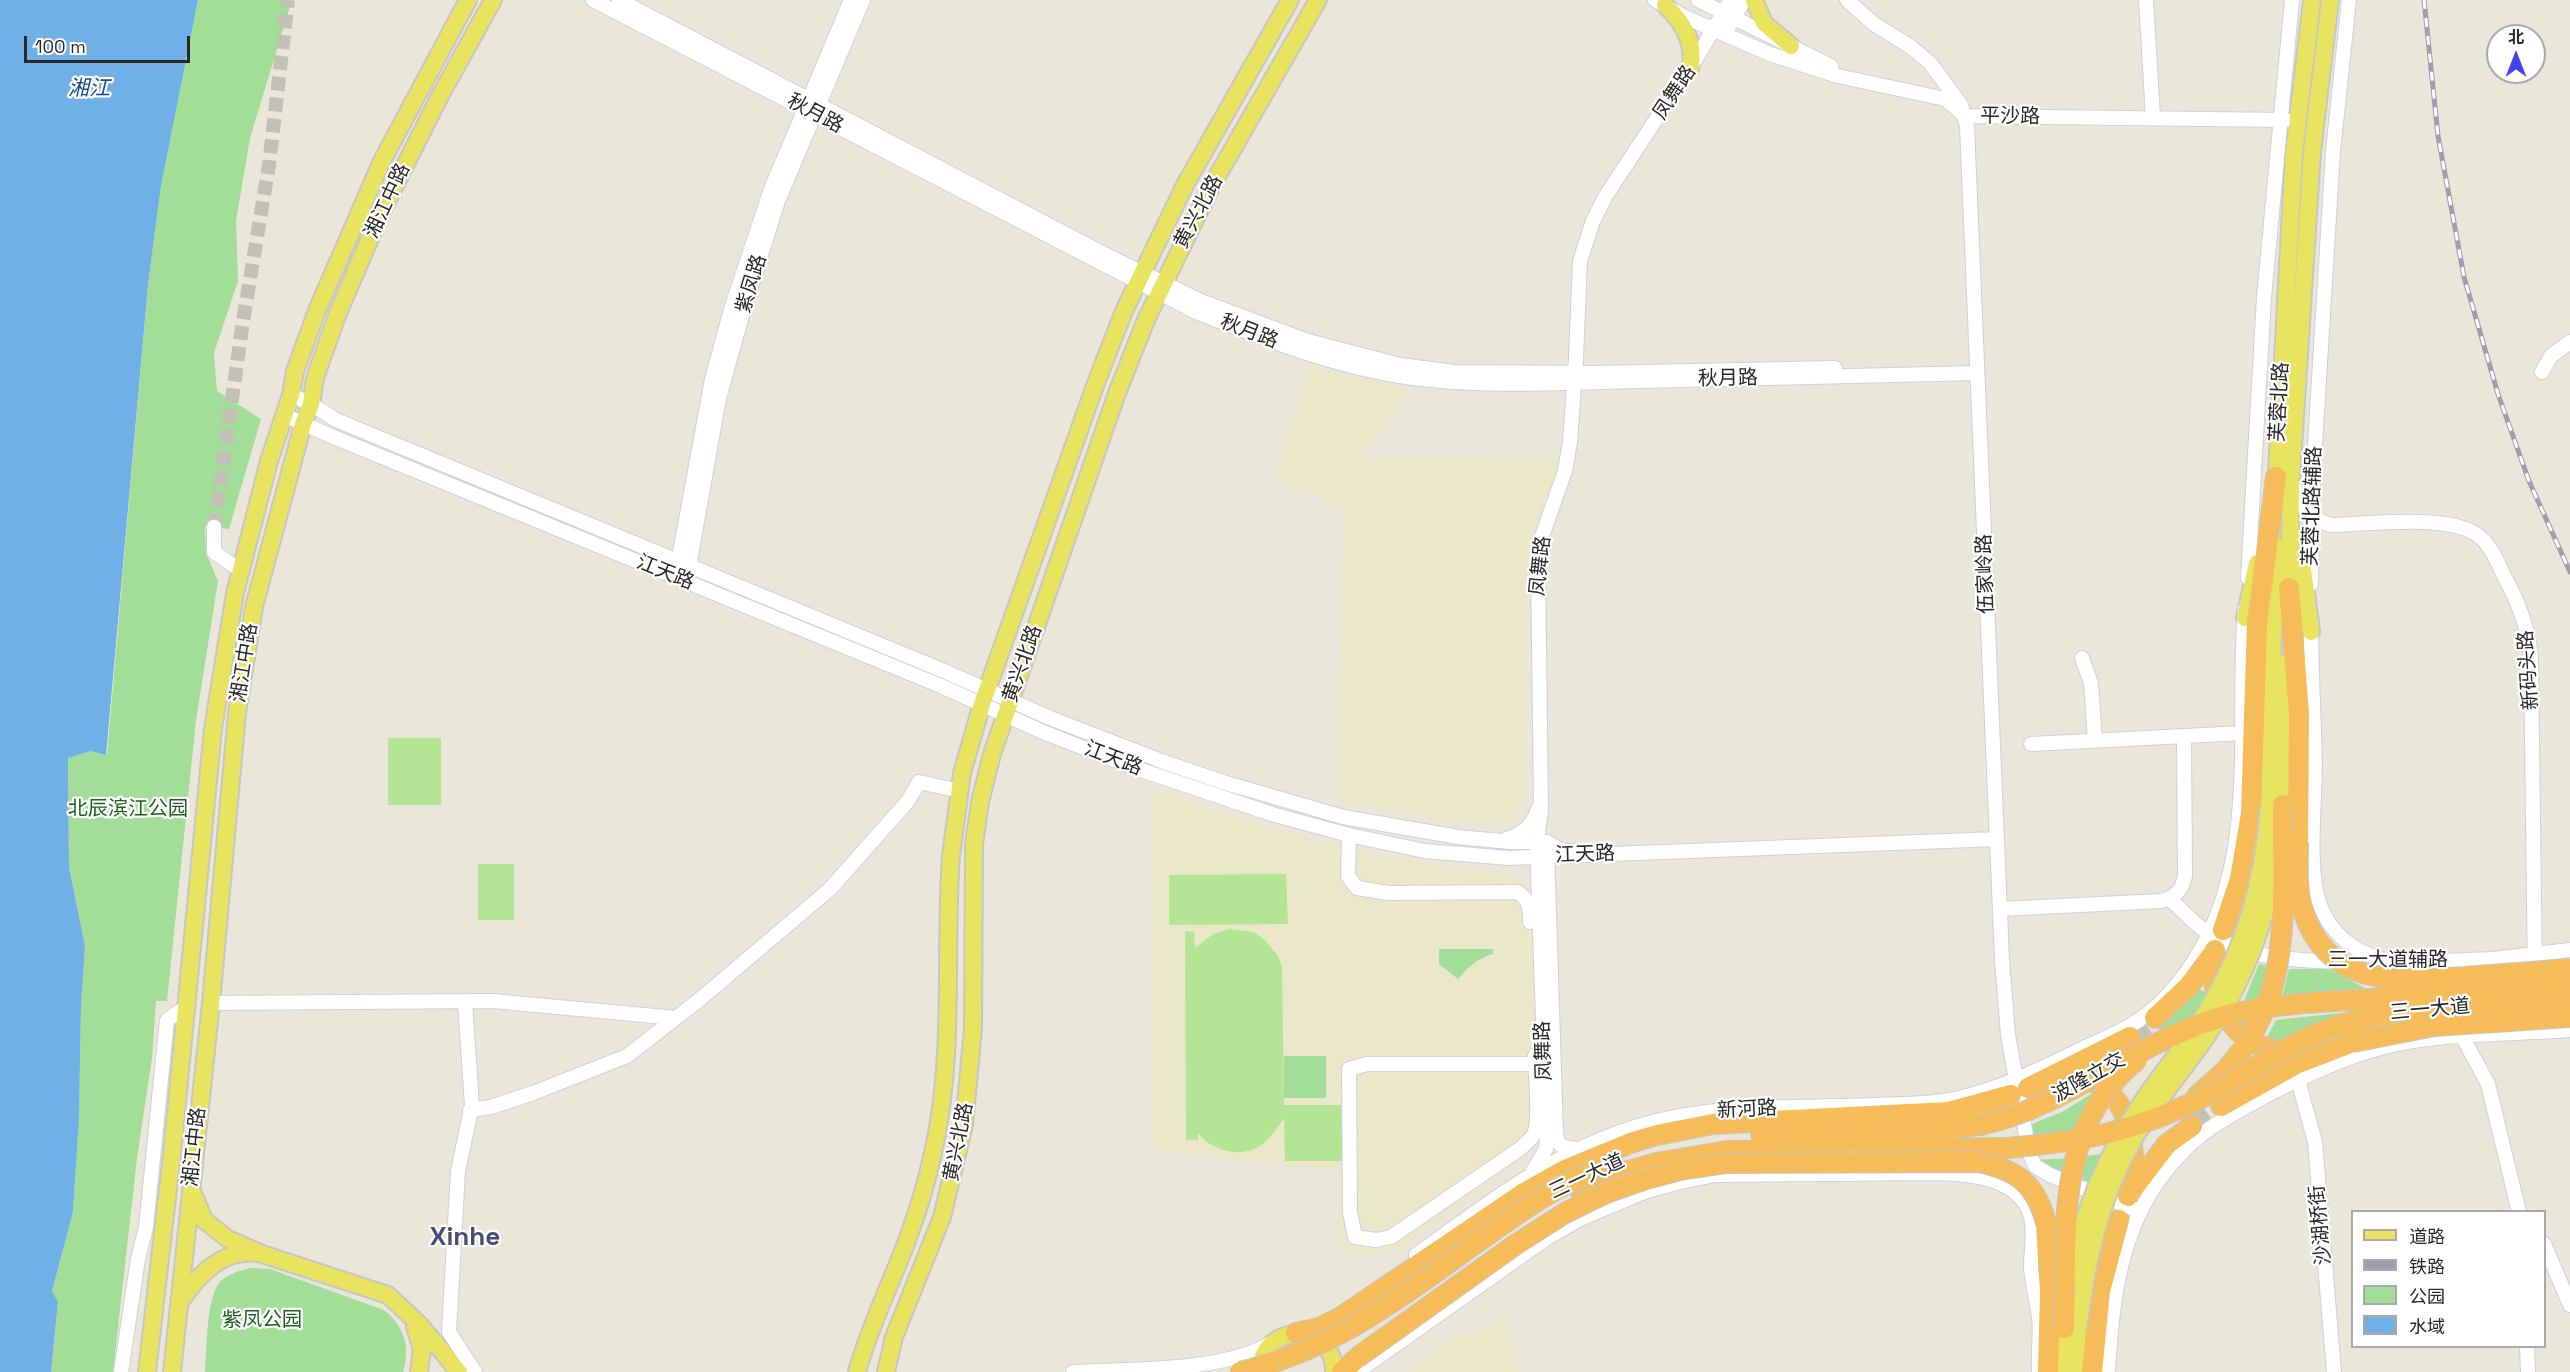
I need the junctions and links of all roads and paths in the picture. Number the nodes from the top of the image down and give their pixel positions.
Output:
1 (462, 0) edge
2 (468, 0) edge
3 (493, 0) edge
4 (593, 0) edge
5 (619, 0) edge
6 (851, 0) edge
7 (863, 0) edge
8 (1290, 0) edge
9 (1318, 0) edge
10 (1698, 0) edge
11 (1731, 0) edge
12 (1744, 0) edge
13 (1754, 0) edge
14 (1847, 0) edge
15 (2146, 0) edge
16 (2292, 0) edge
17 (2312, 0) edge
18 (2331, 0) edge
19 (2349, 0) edge
20 (1660, 3) edge
21 (1729, 15) junction
22 (1719, 32) junction
23 (1791, 46) junction
24 (442, 47) junction
25 (1690, 69) junction
26 (1959, 101) junction
27 (811, 106) junction
28 (2152, 114) junction
29 (1965, 116) junction
30 (2280, 116) junction
31 (2299, 116) junction
32 (2317, 116) junction
33 (2268, 258) junction
34 (2287, 258) junction
35 (1140, 277) junction
36 (1161, 288) junction
37 (2570, 342) edge
38 (1977, 369) junction
39 (2542, 372) dead end
40 (1575, 378) junction
41 (291, 395) junction
42 (311, 404) junction
43 (285, 416) junction
44 (303, 424) junction
45 (2255, 463) junction
46 (2281, 473) junction
47 (2312, 517) junction
48 (214, 527) tunnel mouth
49 (2311, 550) junction
50 (684, 562) junction
51 (241, 571) junction
52 (681, 579) junction
53 (2289, 588) junction
54 (2245, 618) junction
55 (2311, 632) junction
56 (2082, 658) dead end
57 (984, 697) junction
58 (1007, 708) junction
59 (2242, 733) junction
60 (2184, 737) junction
61 (2095, 741) junction
62 (2031, 744) dead end
63 (960, 790) junction
64 (1541, 792) junction
65 (2276, 805) junction
66 (1348, 835) junction
67 (1997, 837) junction
68 (1492, 840) junction
69 (1542, 842) junction
70 (1569, 856) junction
71 (1495, 857) junction
72 (1543, 857) junction
73 (1548, 879) junction
74 (1538, 896) junction
75 (2170, 899) junction
76 (2000, 909) junction
77 (2216, 938) junction
78 (2570, 950) edge
79 (2532, 954) junction
80 (2402, 964) junction
81 (2570, 969) edge
82 (2570, 985) edge
83 (2570, 999) edge
84 (465, 1002) junction
85 (2314, 1003) joint
86 (211, 1004) junction
87 (186, 1007) junction
88 (2570, 1017) edge
89 (676, 1018) junction
90 (2155, 1018) tunnel mouth
91 (2570, 1030) edge
92 (2179, 1032) junction
93 (2534, 1033) junction
94 (2462, 1036) junction
95 (2130, 1037) tunnel mouth
96 (2319, 1054) junction
97 (1535, 1064) junction
98 (2049, 1078) junction
99 (2298, 1080) junction
100 (2018, 1088) junction
101 (2221, 1106) tunnel mouth
102 (2183, 1107) junction
103 (470, 1110) junction
104 (1717, 1124) junction
105 (1980, 1125) joint
106 (2192, 1126) tunnel mouth
107 (1678, 1151) junction
108 (1579, 1156) junction
109 (1726, 1163) junction
110 (1627, 1165) junction
111 (2036, 1166) junction
112 (1531, 1173) junction
113 (191, 1188) junction
114 (2014, 1192) junction
115 (1594, 1199) junction
116 (2134, 1203) junction
117 (2519, 1210) edge
118 (164, 1212) junction
119 (2119, 1220) dead end
120 (2546, 1249) edge
121 (261, 1254) junction
122 (138, 1259) junction
123 (181, 1302) junction
124 (2570, 1305) edge
125 (408, 1313) junction
126 (2039, 1320) junction
127 (2071, 1329) junction
128 (1287, 1336) junction
129 (2527, 1348) edge
130 (1358, 1364) edge
131 (121, 1372) edge
132 (147, 1372) edge
133 (172, 1372) edge
134 (419, 1372) edge
135 (459, 1372) edge
136 (475, 1372) edge
137 (857, 1372) edge
138 (886, 1372) edge
139 (1073, 1372) edge
140 (1240, 1372) edge
141 (1260, 1372) edge
142 (1284, 1372) edge
143 (1334, 1372) edge
144 (1342, 1372) edge
145 (2038, 1372) edge
146 (2047, 1372) edge
147 (2064, 1372) edge
148 (2076, 1372) edge
149 (2092, 1372) edge
150 (2108, 1372) edge
151 (2334, 1372) edge
152 (2528, 1372) edge

1 - 24 main road, 湘江中路
2 - 24 main road, 湘江中路
3 - 42 main road, 湘江中路
4 - 27 street, 秋月路
5 - 27 street, 秋月路
6 - 27 street, 紫凤路
7 - 27 street, 紫凤路
8 - 35 main road, 黄兴北路
9 - 36 main road, 黄兴北路
10 - 21 street, 平沙路
11 - 21 street, 凤舞路
12 - 21 street, 凤舞路
13 - 23 main road
14 - 26 street, 伍家岭路
15 - 28 street
16 - 30 street
17 - 31 main road, 芙蓉北路
18 - 32 main road, 芙蓉北路
19 - 47 street, 芙蓉北路辅路
20 - 22 street, 平沙路
20 - 25 main road
21 - 22 street, 凤舞路
21 - 23 street, 平沙路
22 - 25 street, 凤舞路
22 - 29 street, 平沙路
23 - 26 street, 平沙路
24 - 41 main road, 湘江中路
25 - 40 street, 凤舞路
26 - 28 street, 平沙路
26 - 29 street, 伍家岭路
27 - 35 street, 秋月路
27 - 50 street, 紫凤路
28 - 29 street, 平沙路
28 - 30 street, 平沙路
29 - 38 street, 伍家岭路
30 - 31 street, 平沙路
30 - 33 street
31 - 32 street, 平沙路
31 - 34 main road, 芙蓉北路
32 - 46 main road, 芙蓉北路
33 - 34 street
33 - 45 street
34 - 46 main road, 芙蓉北路
35 - 36 street, 秋月路
35 - 57 main road, 黄兴北路
36 - 40 street, 秋月路
36 - 58 main road, 黄兴北路
37 - 39 street
38 - 40 street, 秋月路
38 - 67 street, 伍家岭路
40 - 64 street, 凤舞路
41 - 42 street, 江天路
41 - 43 main road, 湘江中路
42 - 44 main road, 湘江中路
42 - 50 street, 江天路
43 - 44 street, 江天路
43 - 51 main road, 湘江中路
44 - 52 street, 江天路
44 - 86 main road, 湘江中路
45 - 46 street
45 - 54 street
46 - 47 street
46 - 53 main road, 芙蓉北路
46 - 54 main road
46 - 55 main road
46 - 65 main road, 芙蓉北路
46 - 77 highway
47 - 49 street, 芙蓉北路辅路
47 - 79 street, 新码头路
48 - 51 street
49 - 55 street, 芙蓉北路辅路
49 - 79 street, 新码头路
50 - 52 street, 紫凤路
50 - 57 street, 江天路
51 - 87 main road, 湘江中路
52 - 57 street, 江天路
53 - 65 main road, 芙蓉北路
53 - 81 highway, bridge
54 - 59 street
55 - 80 street, 芙蓉北路辅路
56 - 61 street
57 - 58 street, 江天路
57 - 63 main road, 黄兴北路
58 - 66 street, 江天路
58 - 68 street, 江天路
58 - 138 main road, 黄兴北路
59 - 60 street
59 - 77 street
60 - 61 street
60 - 75 street
61 - 62 street
63 - 89 street
63 - 137 main road, 黄兴北路
64 - 68 street
64 - 69 street, 凤舞路
65 - 102 highway, bridge
65 - 127 main road, 波隆立交, bridge
66 - 71 street, 江天路
66 - 97 street
67 - 69 street, 江天路
67 - 70 street, 江天路
67 - 76 street, 伍家岭路
68 - 69 street, 江天路
69 - 72 street, 凤舞路
70 - 72 street, 江天路
70 - 73 street
71 - 72 street, 江天路
71 - 74 street
72 - 73 street, 凤舞路
72 - 74 street, 凤舞路
73 - 108 street, 凤舞路
74 - 112 street, 凤舞路
75 - 76 street
75 - 77 street, 三一大道辅路
76 - 100 street, 伍家岭路
77 - 80 street, 三一大道辅路
77 - 90 highway
77 - 96 highway
77 - 100 street, 新河路
78 - 79 street, 三一大道辅路
79 - 80 street, 三一大道辅路
79 - 93 street, 新码头路
82 - 85 highway, 三一大道, bridge
83 - 102 highway, 三一大道, bridge
84 - 86 street
84 - 89 street
84 - 103 street
85 - 92 highway, 波隆立交, bridge
86 - 113 main road, 湘江中路
87 - 118 main road, 湘江中路
87 - 122 street
88 - 96 highway, bridge
89 - 103 street
91 - 93 street
92 - 105 highway, 波隆立交, bridge
92 - 127 highway, bridge
93 - 94 street
94 - 99 street
94 - 117 street
95 - 98 highway
96 - 101 highway
97 - 97 street
98 - 100 highway
98 - 116 highway
99 - 116 street
99 - 151 street, 沙湖桥街
100 - 104 highway
100 - 108 street, 新河路
100 - 111 street, 伍家岭路
102 - 107 highway, 三一大道, bridge
103 - 136 street
104 - 107 highway
104 - 108 highway
105 - 107 highway, 三一大道
106 - 116 highway
107 - 109 highway, bridge
107 - 110 highway, 三一大道
108 - 110 highway
108 - 112 street, 新河路
108 - 128 highway
109 - 115 highway, bridge
109 - 146 highway, bridge
110 - 115 highway, bridge
110 - 140 highway, 三一大道, bridge
110 - 142 highway, 三一大道
111 - 114 street
111 - 116 street
112 - 128 street, 新河路
113 - 121 main road
113 - 123 main road, 湘江中路
114 - 126 street
114 - 130 street
115 - 130 highway, bridge
116 - 150 street
118 - 122 street
118 - 132 main road, 湘江中路
119 - 149 highway
120 - 124 street
121 - 123 main road
121 - 125 main road
122 - 131 street
123 - 133 main road, 湘江中路
125 - 134 main road
125 - 135 main road
126 - 145 street
126 - 146 main road
127 - 147 main road
127 - 148 main road
128 - 139 street, 新河路
128 - 141 main road
128 - 143 main road
129 - 152 street
130 - 144 highway

